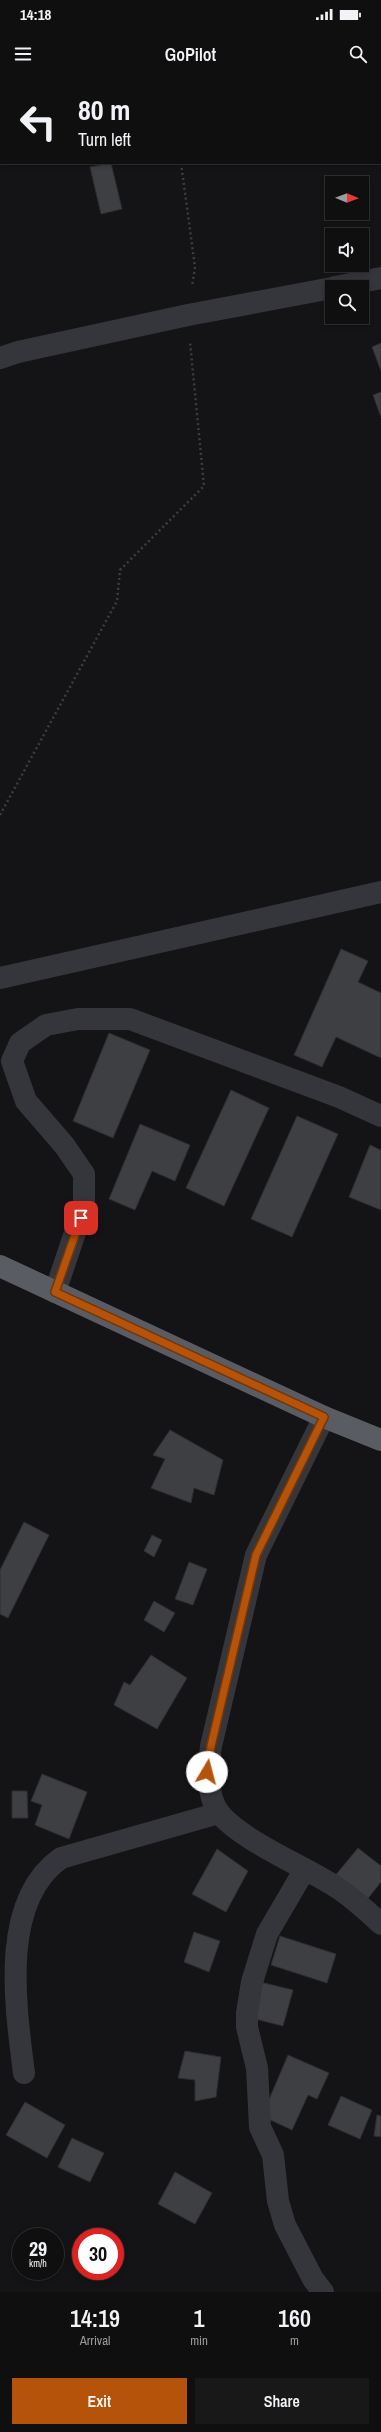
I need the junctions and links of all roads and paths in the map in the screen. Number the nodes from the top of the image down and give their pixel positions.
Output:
1 (181, 164) edge
2 (381, 278) edge
3 (369, 280) edge
4 (325, 289) edge
5 (188, 315) junction
6 (0, 358) edge
7 (0, 815) edge
8 (381, 892) edge
9 (0, 978) edge
10 (381, 1116) edge
11 (0, 1266) edge
12 (55, 1292) junction
13 (324, 1417) junction
14 (381, 1440) edge
15 (219, 1813) junction
16 (305, 1869) junction
17 (381, 1924) edge
18 (24, 2074) dead end
19 (323, 2292) edge

1 - 5 path
2 - 3 street
4 - 5 street
5 - 6 street
5 - 7 path
8 - 9 street
10 - 12 street
11 - 12 highway
12 - 13 highway
13 - 14 highway
13 - 15 street
15 - 16 street
15 - 18 street
16 - 17 street
16 - 19 street

